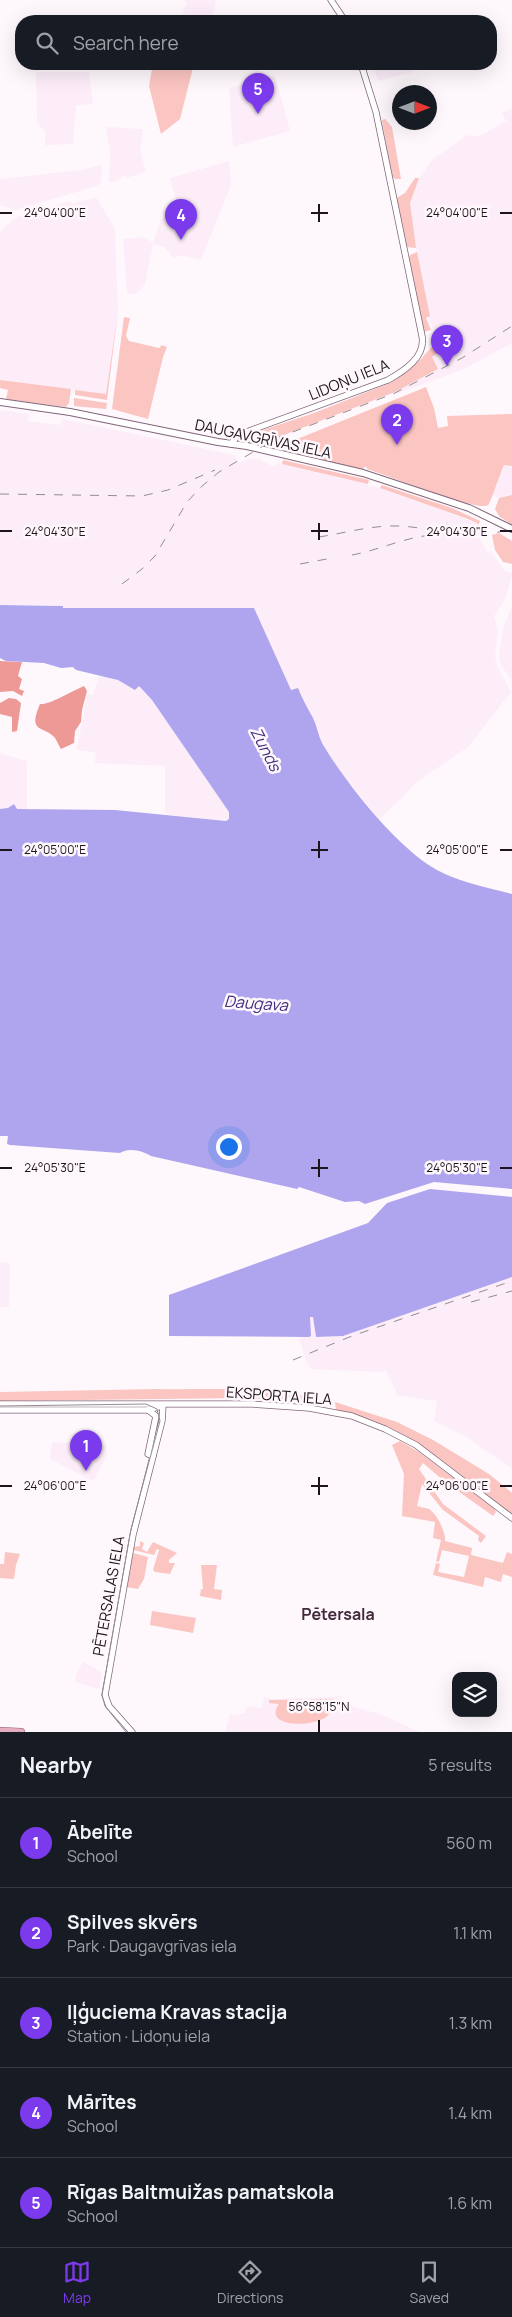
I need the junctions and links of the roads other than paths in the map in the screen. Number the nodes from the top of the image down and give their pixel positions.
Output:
1 (331, 0) edge
2 (341, 15) edge
3 (363, 70) edge
4 (0, 402) edge
5 (231, 444) junction
6 (512, 529) edge
7 (0, 1404) edge
8 (163, 1405) junction
9 (0, 1410) edge
10 (148, 1410) junction
11 (153, 1456) junction
12 (512, 1518) edge
13 (125, 1729) edge
14 (0, 1731) edge
15 (21, 1732) edge
16 (132, 1732) edge

1 - 2 street
3 - 5 street, LIDOŅU IELA
4 - 5 main road, DAUGAVGRĪVAS IELA
5 - 6 main road, DAUGAVGRĪVAS IELA
7 - 8 street, EKSPORTA IELA
8 - 10 street, EKSPORTA IELA
8 - 11 street, PĒTERSALAS IELA
8 - 12 street, EKSPORTA IELA
9 - 10 street, EKSPORTA IELA
10 - 11 street, PĒTERSALAS IELA
11 - 13 street, PĒTERSALAS IELA
13 - 16 street, PĒTERSALAS IELA
14 - 15 main road

